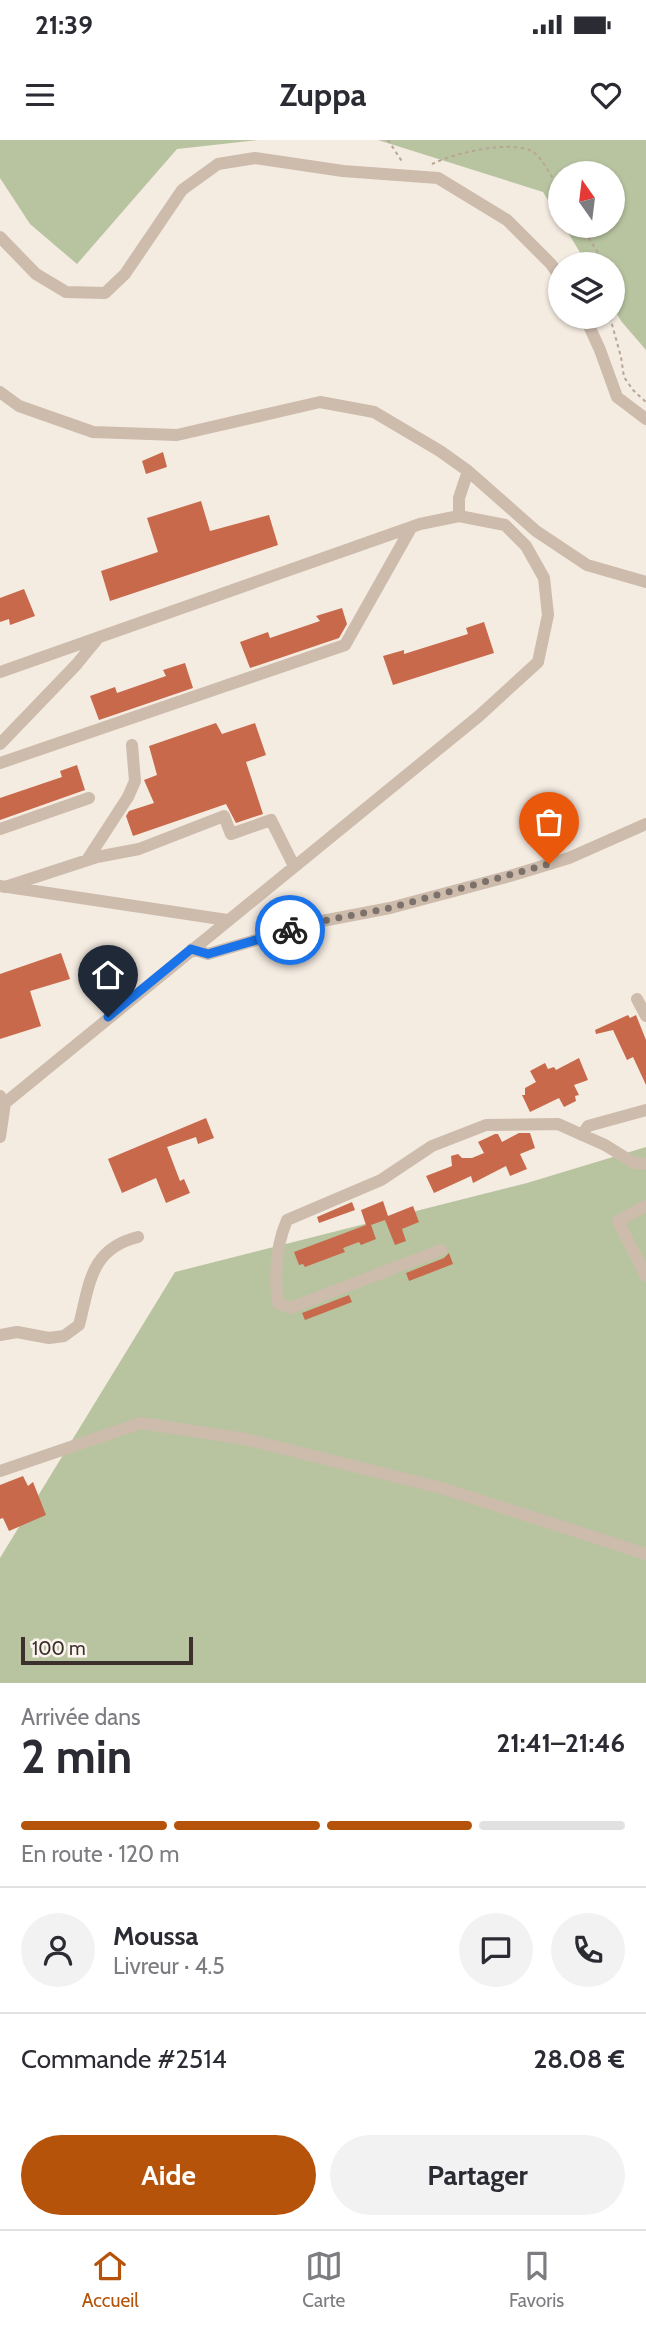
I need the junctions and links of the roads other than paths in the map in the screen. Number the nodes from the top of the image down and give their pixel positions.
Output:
1 (0, 237) edge
2 (548, 261) edge
3 (590, 329) edge
4 (0, 392) edge
5 (646, 419) edge
6 (468, 471) junction
7 (459, 516) junction
8 (411, 527) junction
9 (646, 582) edge
10 (100, 637) junction
11 (0, 672) edge
12 (0, 744) edge
13 (132, 745) dead end
14 (0, 763) edge
15 (89, 798) dead end
16 (646, 824) edge
17 (0, 829) edge
18 (87, 860) junction
19 (294, 866) junction
20 (2, 886) edge
21 (227, 920) junction
22 (191, 949) junction
23 (637, 999) dead end
24 (646, 1016) edge
25 (2, 1100) edge
26 (646, 1110) edge
27 (582, 1135) junction
28 (0, 1137) edge
29 (646, 1164) edge
30 (646, 1206) edge
31 (138, 1237) dead end
32 (441, 1250) dead end
33 (646, 1276) edge
34 (0, 1335) edge
35 (0, 1471) edge
36 (646, 1554) edge

1 - 2 street
3 - 5 street
4 - 6 street
6 - 7 street
6 - 9 street
7 - 8 street
7 - 19 street
8 - 10 street
8 - 14 street
10 - 11 street
10 - 12 street
13 - 18 street
15 - 17 street
16 - 22 street
18 - 19 street
18 - 20 street
19 - 21 street
20 - 21 street
21 - 22 street
22 - 25 street
23 - 24 street
25 - 28 street
26 - 27 street
27 - 29 street
27 - 32 street
30 - 33 street
31 - 34 street
35 - 36 street

